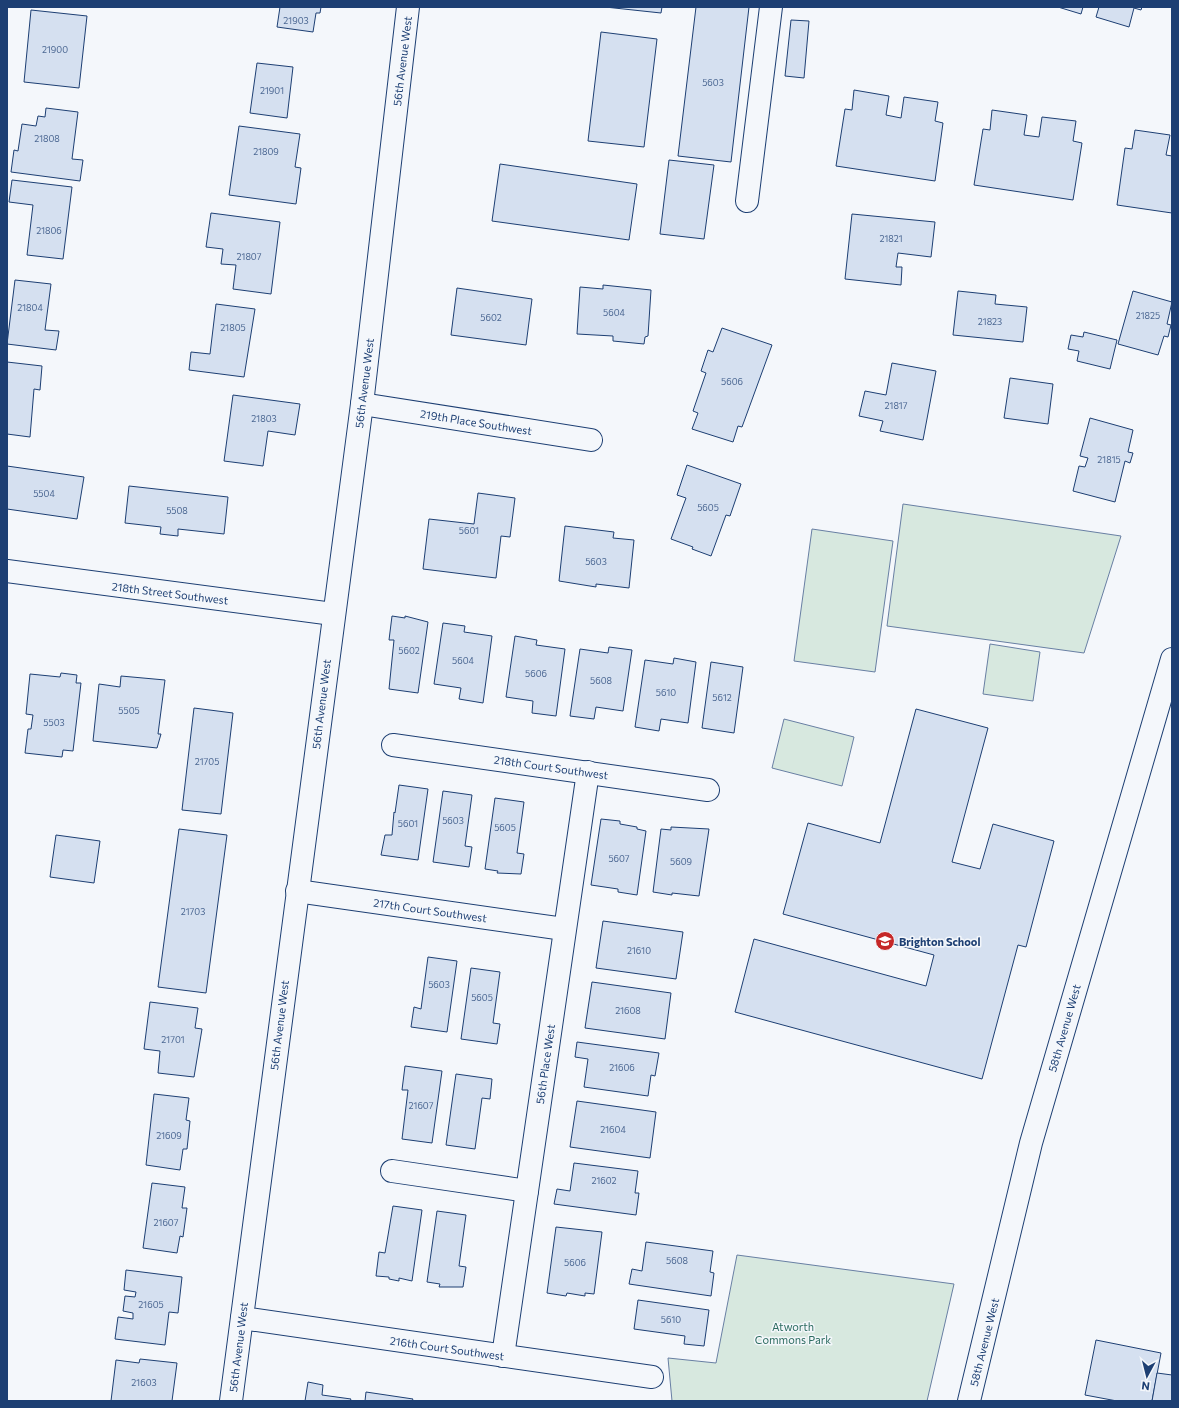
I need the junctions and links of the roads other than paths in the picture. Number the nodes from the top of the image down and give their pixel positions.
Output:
1 (408, 7) edge
2 (771, 7) edge
3 (747, 201) dead end
4 (362, 404) junction
5 (590, 440) dead end
6 (7, 571) edge
7 (333, 614) junction
8 (1172, 659) edge
9 (393, 745) dead end
10 (588, 772) junction
11 (708, 790) dead end
12 (297, 891) junction
13 (564, 929) junction
14 (392, 1171) dead end
15 (527, 1191) junction
16 (242, 1318) junction
17 (503, 1356) junction
18 (652, 1377) dead end
19 (973, 1400) edge
20 (231, 1401) edge

1 - 4 street, 56th Avenue West
2 - 3 street
4 - 5 street, 219th Place Southwest
4 - 7 street, 56th Avenue West
6 - 7 street, 218th Street Southwest
7 - 12 street, 56th Avenue West
8 - 19 street, 58th Avenue West
9 - 10 street, 218th Court Southwest
10 - 11 street, 218th Court Southwest
10 - 13 street, 56th Place West
12 - 13 street, 217th Court Southwest
12 - 16 street, 56th Avenue West
13 - 15 street, 56th Place West
14 - 15 street
15 - 17 street, 56th Place West
16 - 17 street, 216th Court Southwest
16 - 20 street, 56th Avenue West
17 - 18 street, 216th Court Southwest

